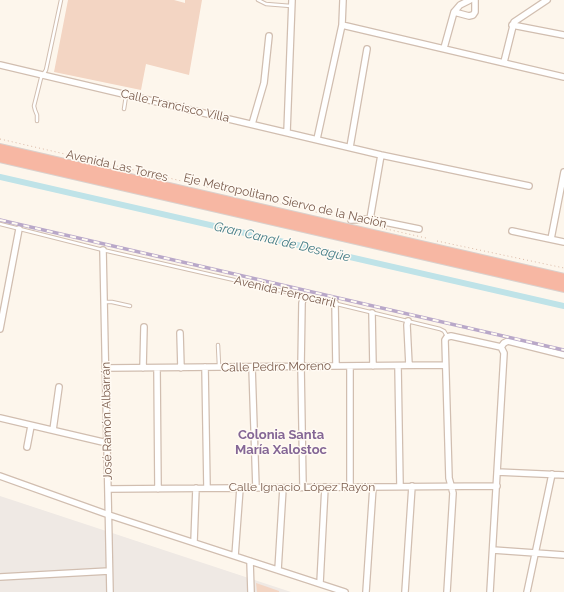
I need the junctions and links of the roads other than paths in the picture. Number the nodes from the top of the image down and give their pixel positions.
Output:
1 (61, 0) edge
2 (258, 0) edge
3 (343, 0) edge
4 (470, 0) edge
5 (475, 0) edge
6 (547, 0) edge
7 (291, 3) edge
8 (454, 12) junction
9 (342, 25) junction
10 (512, 25) junction
11 (564, 35) edge
12 (269, 36) dead end
13 (444, 48) junction
14 (367, 49) dead end
15 (504, 62) junction
16 (0, 65) edge
17 (43, 75) junction
18 (564, 77) edge
19 (127, 95) junction
20 (124, 109) dead end
21 (37, 121) dead end
22 (252, 124) junction
23 (287, 132) junction
24 (317, 139) junction
25 (350, 147) junction
26 (0, 149) edge
27 (381, 155) junction
28 (0, 157) edge
29 (564, 172) edge
30 (529, 186) dead end
31 (561, 199) edge
32 (370, 219) junction
33 (351, 220) road end
34 (0, 224) edge
35 (19, 229) junction
36 (419, 229) dead end
37 (512, 231) dead end
38 (551, 239) junction
39 (564, 242) edge
40 (103, 250) junction
41 (564, 279) edge
42 (564, 287) edge
43 (304, 296) junction
44 (105, 302) junction
45 (335, 303) junction
46 (130, 306) dead end
47 (372, 312) junction
48 (2, 314) edge
49 (408, 321) junction
50 (144, 328) dead end
51 (0, 329) edge
52 (180, 334) dead end
53 (447, 337) junction
54 (218, 345) dead end
55 (501, 347) junction
56 (564, 355) edge
57 (409, 365) junction
58 (445, 365) junction
59 (302, 366) junction
60 (336, 366) junction
61 (350, 366) junction
62 (374, 366) junction
63 (398, 366) junction
64 (205, 367) junction
65 (219, 367) junction
66 (252, 367) junction
67 (106, 368) junction
68 (143, 368) junction
69 (157, 368) junction
70 (180, 368) junction
71 (59, 386) dead end
72 (0, 418) edge
73 (31, 426) junction
74 (53, 430) junction
75 (107, 442) junction
76 (27, 447) dead end
77 (497, 472) junction
78 (552, 474) junction
79 (564, 475) edge
80 (0, 476) edge
81 (451, 485) junction
82 (400, 486) junction
83 (412, 486) junction
84 (497, 486) junction
85 (303, 487) junction
86 (325, 487) junction
87 (350, 487) junction
88 (373, 487) junction
89 (196, 488) junction
90 (207, 488) junction
91 (240, 488) junction
92 (256, 488) junction
93 (283, 488) junction
94 (108, 489) junction
95 (158, 489) junction
96 (109, 515) junction
97 (194, 542) junction
98 (492, 550) junction
99 (536, 553) junction
100 (564, 555) edge
101 (235, 556) junction
102 (250, 561) junction
103 (278, 570) junction
104 (110, 571) junction
105 (0, 577) edge
106 (320, 584) junction
107 (110, 592) edge
108 (251, 592) edge
109 (345, 592) edge
110 (366, 592) edge
111 (405, 592) edge
112 (447, 592) edge
113 (490, 592) edge
114 (527, 592) edge

1 - 17 lane
2 - 7 lane
3 - 9 street
4 - 8 street
5 - 8 street
6 - 10 street
7 - 23 street
8 - 13 street
9 - 13 street
9 - 24 street
10 - 11 street
10 - 15 street
12 - 22 street
13 - 15 street
14 - 25 street
15 - 18 street
16 - 17 street, Calle Francisco Villa
17 - 19 street, Calle Francisco Villa
17 - 21 lane
19 - 20 lane
19 - 22 street, Calle Francisco Villa
22 - 23 street, Calle Francisco Villa
23 - 24 street, Calle Francisco Villa
24 - 25 street, Calle Francisco Villa
25 - 27 street, Calle Francisco Villa
26 - 41 highway, Eje Metropolitano Siervo de la Nación
27 - 30 street, Calle Francisco Villa
27 - 32 street
28 - 42 highway, Eje Metropolitano Siervo de la Nación
29 - 31 street
31 - 38 street
32 - 33 street
32 - 36 street
34 - 35 lane, Avenida Ferrocarril
35 - 40 lane, Avenida Ferrocarril
35 - 48 street
37 - 38 street
38 - 39 street
40 - 43 lane, Avenida Ferrocarril
40 - 44 street, José Ramón Albarrán
43 - 45 lane, Avenida Ferrocarril
43 - 59 street
44 - 46 lane
44 - 67 street, José Ramón Albarrán
45 - 47 lane, Avenida Ferrocarril
45 - 60 street
47 - 49 lane, Avenida Ferrocarril
47 - 62 street
48 - 51 street
49 - 53 lane, Avenida Ferrocarril
49 - 57 street
50 - 68 street
52 - 70 street
53 - 55 street, Avenida Ferrocarril
53 - 58 street
54 - 65 lane
55 - 56 street, Avenida Ferrocarril
55 - 77 street
57 - 58 street, Calle Pedro Moreno
57 - 63 street, Calle Pedro Moreno
58 - 81 street
59 - 60 street, Calle Pedro Moreno
59 - 66 street, Calle Pedro Moreno
59 - 85 street
60 - 61 street, Calle Pedro Moreno
61 - 62 street, Calle Pedro Moreno
61 - 87 street
62 - 63 street, Calle Pedro Moreno
63 - 82 street
64 - 65 street, Calle Pedro Moreno
64 - 70 street, Calle Pedro Moreno
64 - 90 street
65 - 66 street, Calle Pedro Moreno
66 - 92 street
67 - 68 street, Calle Pedro Moreno
67 - 75 street, José Ramón Albarrán
68 - 69 street, Calle Pedro Moreno
69 - 70 street, Calle Pedro Moreno
69 - 95 street
71 - 74 street
72 - 73 street
73 - 74 street
73 - 76 street
74 - 75 street
75 - 94 street, José Ramón Albarrán
77 - 78 street
77 - 84 street
78 - 79 street
78 - 99 street
80 - 96 street
81 - 83 street, Calle Ignacio López Rayón
81 - 84 street, Calle Ignacio López Rayón
81 - 112 street
82 - 83 street, Calle Ignacio López Rayón
82 - 88 street, Calle Ignacio López Rayón
83 - 111 street
84 - 98 street
85 - 86 street, Calle Ignacio López Rayón
85 - 93 street, Calle Ignacio López Rayón
86 - 87 street, Calle Ignacio López Rayón
86 - 106 street
87 - 88 street, Calle Ignacio López Rayón
88 - 110 street
89 - 90 street, Calle Ignacio López Rayón
89 - 95 street, Calle Ignacio López Rayón
89 - 97 street
90 - 91 street, Calle Ignacio López Rayón
91 - 92 street, Calle Ignacio López Rayón
91 - 101 street
92 - 93 street, Calle Ignacio López Rayón
93 - 103 street
94 - 95 street, Calle Ignacio López Rayón
94 - 96 street, José Ramón Albarrán
96 - 97 street
96 - 104 street, José Ramón Albarrán
97 - 101 street
98 - 99 street
98 - 113 street
99 - 100 street
99 - 114 street
101 - 102 street
102 - 103 street
102 - 108 street
103 - 106 street
104 - 105 street
104 - 107 street, José Ramón Albarrán
106 - 109 street

